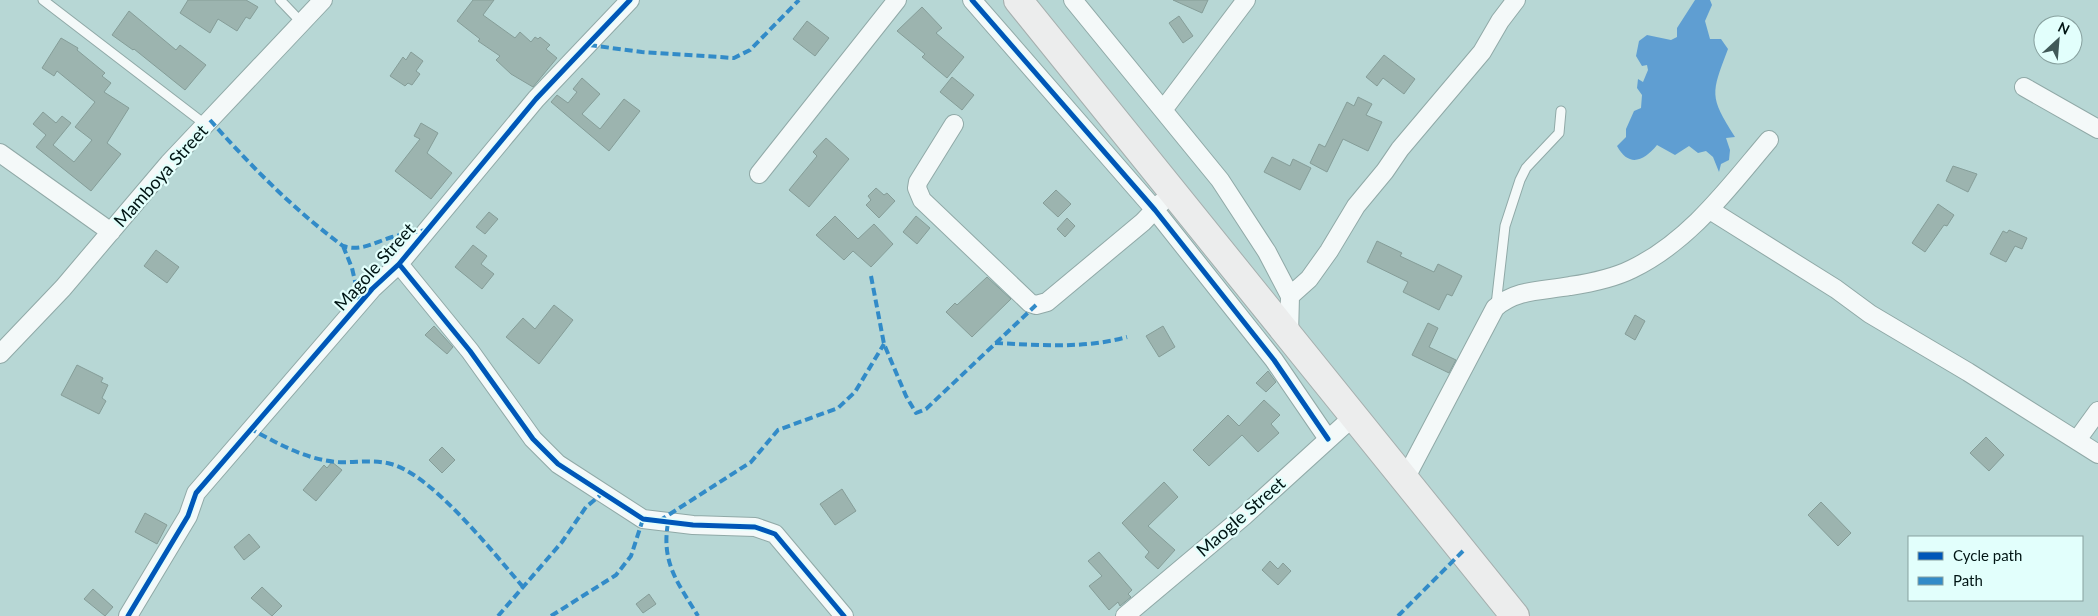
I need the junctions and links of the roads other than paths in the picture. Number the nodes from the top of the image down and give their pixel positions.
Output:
1 (43, 0) edge
2 (280, 0) edge
3 (323, 0) edge
4 (630, 0) edge
5 (897, 0) edge
6 (972, 0) edge
7 (1018, 0) edge
8 (1072, 0) edge
9 (1246, 0) edge
10 (1516, 0) edge
11 (301, 22) junction
12 (2024, 87) dead end
13 (1163, 110) junction
14 (1561, 111) dead end
15 (954, 124) dead end
16 (206, 125) junction
17 (2098, 129) edge
18 (1769, 140) dead end
19 (0, 153) edge
20 (759, 174) dead end
21 (1173, 191) junction
22 (1155, 210) junction
23 (1710, 210) junction
24 (111, 232) junction
25 (399, 264) junction
26 (1290, 296) junction
27 (1495, 308) junction
28 (1289, 335) junction
29 (0, 354) edge
30 (2098, 411) edge
31 (1354, 416) junction
32 (1328, 439) junction
33 (2077, 440) junction
34 (2098, 454) edge
35 (1405, 479) junction
36 (128, 616) edge
37 (843, 616) edge
38 (1125, 616) edge
39 (1515, 616) edge

1 - 16 lane
2 - 11 lane
3 - 11 street, Mamboya Street
4 - 25 street, Magole Street
5 - 20 street
6 - 22 street
7 - 21 highway
8 - 13 street
9 - 13 street
10 - 26 street
11 - 16 street, Mamboya Street
12 - 17 street
13 - 26 street
14 - 27 lane
15 - 22 street
16 - 24 street, Mamboya Street
18 - 23 street
19 - 24 street
21 - 22 street
21 - 28 highway
22 - 32 street
23 - 27 street
23 - 33 street
24 - 29 street, Mamboya Street
25 - 36 street, Magole Street
25 - 37 street
26 - 28 street
27 - 35 street
28 - 31 highway
30 - 33 street
31 - 32 street, Maogle Street
31 - 35 highway
32 - 38 street, Maogle Street
33 - 34 street
35 - 39 highway

